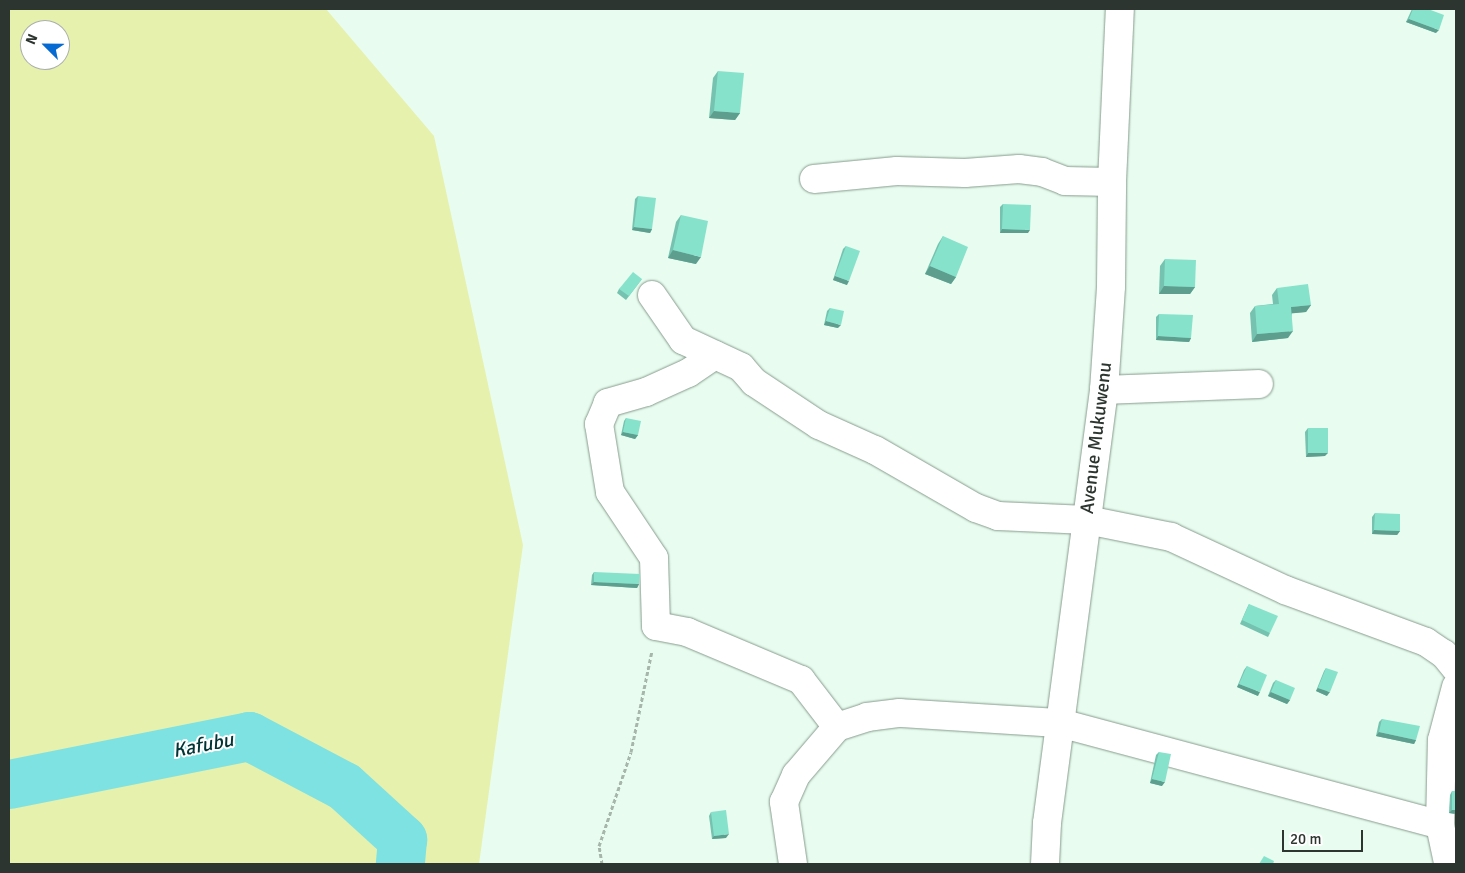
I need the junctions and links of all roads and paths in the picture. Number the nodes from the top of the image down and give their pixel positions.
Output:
1 (1120, 9) edge
2 (814, 179) dead end
3 (1112, 182) junction
4 (652, 295) dead end
5 (715, 355) junction
6 (1260, 384) dead end
7 (1104, 390) junction
8 (1088, 520) junction
9 (656, 626) junction
10 (1456, 670) edge
11 (1456, 687) edge
12 (1060, 724) junction
13 (837, 727) junction
14 (1440, 825) junction
15 (602, 864) edge
16 (793, 864) edge
17 (1045, 864) edge
18 (1448, 864) edge

1 - 3 street, Avenue Mukuwenu
2 - 3 street
3 - 7 street, Avenue Mukuwenu
4 - 5 street
5 - 8 street
5 - 9 street
6 - 7 street
7 - 8 street, Avenue Mukuwenu
8 - 10 street
8 - 12 street, Avenue Mukuwenu
9 - 13 street
9 - 15 path
11 - 14 street
12 - 13 street
12 - 14 street
12 - 17 street, Avenue Mukuwenu
13 - 16 street
14 - 18 street

